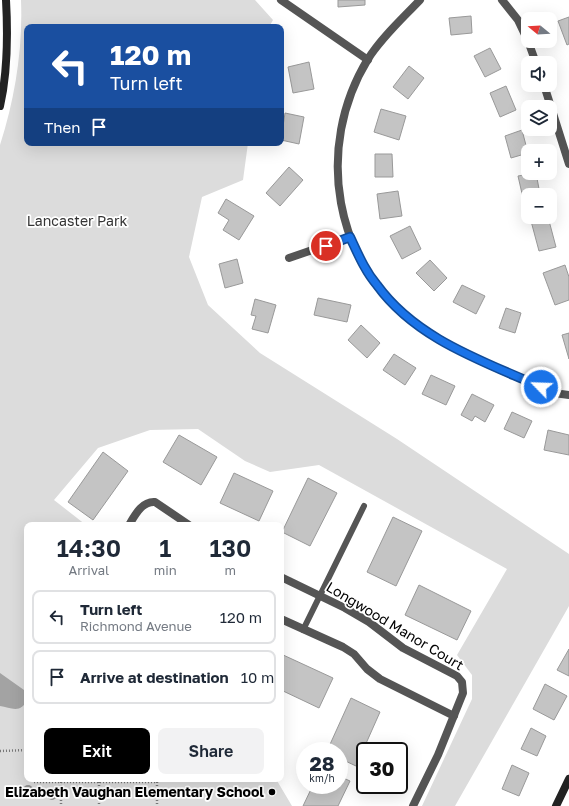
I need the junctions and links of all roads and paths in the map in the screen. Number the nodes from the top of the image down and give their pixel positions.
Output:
1 (6, 0) edge
2 (281, 0) edge
3 (420, 0) edge
4 (502, 0) edge
5 (521, 26) edge
6 (368, 60) junction
7 (546, 92) edge
8 (0, 106) edge
9 (569, 164) edge
10 (350, 237) junction
11 (289, 258) dead end
12 (569, 395) edge
13 (364, 506) dead end
14 (131, 522) edge
15 (185, 522) edge
16 (284, 578) edge
17 (320, 596) junction
18 (284, 620) edge
19 (304, 630) junction
20 (454, 716) junction
21 (24, 750) edge
22 (0, 751) edge
23 (569, 779) edge
24 (34, 782) edge
25 (61, 782) joint
26 (99, 782) edge
27 (157, 782) edge
28 (62, 806) edge
29 (99, 806) edge
30 (157, 806) edge
31 (413, 806) edge
32 (556, 806) edge

1 - 8 street
2 - 6 street
3 - 6 street
4 - 5 street
6 - 10 street
7 - 9 street
10 - 11 street
10 - 12 street
13 - 17 lane
14 - 15 street
16 - 17 street, Longwood Manor Court
17 - 19 lane
17 - 20 street, Longwood Manor Court
18 - 19 street
19 - 20 street
20 - 31 street, Longwood Manor Court
21 - 22 path
23 - 32 street
24 - 25 path
25 - 28 path
26 - 29 path
27 - 30 path

